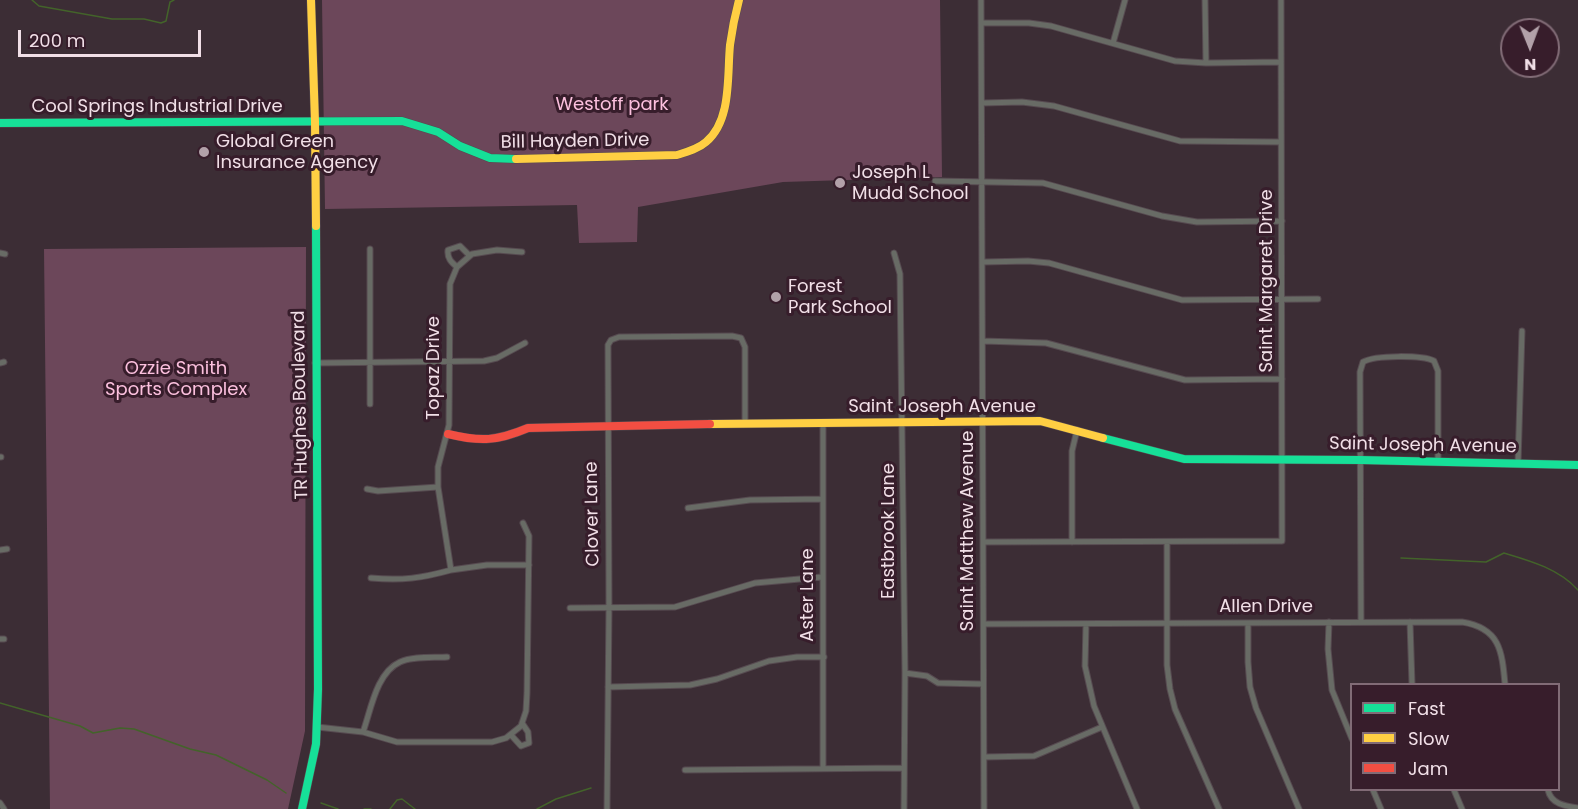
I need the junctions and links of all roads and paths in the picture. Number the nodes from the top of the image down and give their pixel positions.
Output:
1 (311, 0) edge
2 (739, 0) edge
3 (981, 0) edge
4 (1125, 0) edge
5 (1205, 0) edge
6 (1281, 0) edge
7 (981, 23) junction
8 (1113, 43) junction
9 (1281, 62) junction
10 (1206, 63) junction
11 (982, 103) junction
12 (315, 122) junction
13 (0, 123) edge
14 (1281, 142) junction
15 (935, 181) dead end
16 (982, 182) junction
17 (1282, 221) junction
18 (370, 249) dead end
19 (522, 252) dead end
20 (894, 253) dead end
21 (469, 255) junction
22 (983, 262) junction
23 (457, 267) junction
24 (1318, 299) dead end
25 (1282, 301) junction
26 (1522, 331) dead end
27 (983, 341) junction
28 (525, 343) dead end
29 (450, 361) junction
30 (369, 362) junction
31 (315, 363) junction
32 (1282, 380) junction
33 (370, 404) dead end
34 (903, 421) junction
35 (982, 421) junction
36 (745, 423) junction
37 (823, 423) junction
38 (607, 425) junction
39 (1077, 430) junction
40 (448, 434) junction
41 (1282, 459) junction
42 (1360, 460) junction
43 (1438, 461) junction
44 (1518, 463) junction
45 (1578, 465) edge
46 (438, 487) junction
47 (367, 489) dead end
48 (823, 499) junction
49 (688, 508) dead end
50 (523, 524) dead end
51 (983, 542) junction
52 (1072, 542) junction
53 (1167, 542) junction
54 (529, 565) junction
55 (451, 570) junction
56 (822, 577) junction
57 (371, 578) dead end
58 (609, 607) junction
59 (570, 608) dead end
60 (1329, 622) junction
61 (1360, 622) junction
62 (1410, 622) junction
63 (1166, 623) junction
64 (1248, 623) junction
65 (984, 624) junction
66 (1086, 624) junction
67 (447, 657) dead end
68 (824, 657) junction
69 (905, 673) junction
70 (1412, 683) edge
71 (1505, 683) edge
72 (983, 684) junction
73 (608, 687) junction
74 (522, 723) junction
75 (1102, 726) junction
76 (317, 727) junction
77 (363, 732) junction
78 (511, 735) junction
79 (1350, 735) edge
80 (984, 757) junction
81 (823, 768) junction
82 (903, 768) junction
83 (685, 770) dead end
84 (1374, 791) edge
85 (1455, 791) edge
86 (1548, 791) edge
87 (0, 803) edge
88 (1578, 808) edge
89 (4, 809) edge
90 (302, 809) edge
91 (607, 809) edge
92 (904, 809) edge
93 (984, 809) edge
94 (1137, 809) edge
95 (1219, 809) edge
96 (1299, 809) edge
97 (1381, 809) edge
98 (1462, 809) edge

1 - 12 street, TR Hughes Boulevard
2 - 12 street, Bill Hayden Drive
3 - 7 street, Saint Matthew Avenue
4 - 8 street
5 - 10 street
6 - 9 street, Saint Margaret Drive
7 - 8 street
7 - 11 street, Saint Matthew Avenue
8 - 10 street
9 - 10 street
9 - 14 street, Saint Margaret Drive
11 - 14 street
11 - 16 street, Saint Matthew Avenue
12 - 13 street, Cool Springs Industrial Drive
12 - 31 street, TR Hughes Boulevard
14 - 17 street, Saint Margaret Drive
15 - 16 street
16 - 17 street
16 - 22 street, Saint Matthew Avenue
17 - 25 street, Saint Margaret Drive
18 - 30 street
19 - 21 street, Topaz Drive
20 - 34 street, Eastbrook Lane
21 - 23 street
21 - 23 street, Topaz Drive
22 - 25 street
22 - 27 street, Saint Matthew Avenue
23 - 29 street, Topaz Drive
24 - 25 street
25 - 32 street, Saint Margaret Drive
26 - 44 street
27 - 32 street
27 - 35 street, Saint Matthew Avenue
28 - 29 street
29 - 30 street
29 - 40 street, Topaz Drive
30 - 31 street
30 - 33 street
31 - 76 street, TR Hughes Boulevard
32 - 41 street, Saint Margaret Drive
34 - 35 street, Saint Joseph Avenue
34 - 37 street, Saint Joseph Avenue
34 - 69 street, Eastbrook Lane
35 - 39 street, Saint Joseph Avenue
35 - 51 street, Saint Matthew Avenue
36 - 37 street, Saint Joseph Avenue
36 - 38 street, Saint Joseph Avenue
36 - 38 street, Clover Lane
37 - 48 street, Aster Lane
38 - 40 street, Saint Joseph Avenue
38 - 58 street, Clover Lane
39 - 41 street, Saint Joseph Avenue
39 - 52 street
40 - 46 street, Topaz Drive
41 - 42 street, Saint Joseph Avenue
41 - 53 street, Saint Margaret Drive
42 - 43 street, Saint Joseph Avenue
42 - 43 street
42 - 61 street
43 - 44 street, Saint Joseph Avenue
44 - 45 street, Saint Joseph Avenue
46 - 47 street
46 - 55 street, Topaz Drive
48 - 49 street
48 - 56 street, Aster Lane
50 - 54 street
51 - 52 street
51 - 65 street, Saint Matthew Avenue
52 - 53 street
53 - 63 street
54 - 55 street
54 - 74 street
55 - 57 street
56 - 58 street
56 - 68 street, Aster Lane
58 - 59 street
58 - 73 street, Clover Lane
60 - 61 street, Allen Drive
60 - 64 street, Allen Drive
60 - 79 street
61 - 62 street, Allen Drive
62 - 70 street
62 - 71 street, Allen Drive
63 - 64 street, Allen Drive
63 - 66 street, Allen Drive
63 - 95 street
64 - 96 street
65 - 66 street, Allen Drive
65 - 72 street, Saint Matthew Avenue
66 - 75 street
67 - 77 street
68 - 73 street
68 - 81 street, Aster Lane
69 - 72 street
69 - 82 street, Eastbrook Lane
72 - 80 street, Saint Matthew Avenue
73 - 91 street, Clover Lane
74 - 78 street
74 - 78 street
75 - 80 street
75 - 94 street
76 - 77 street
76 - 90 street, TR Hughes Boulevard
77 - 78 street
80 - 93 street, Saint Matthew Avenue
81 - 82 street
81 - 83 street
82 - 92 street, Eastbrook Lane
84 - 97 street
85 - 98 street
86 - 88 street
87 - 89 street

